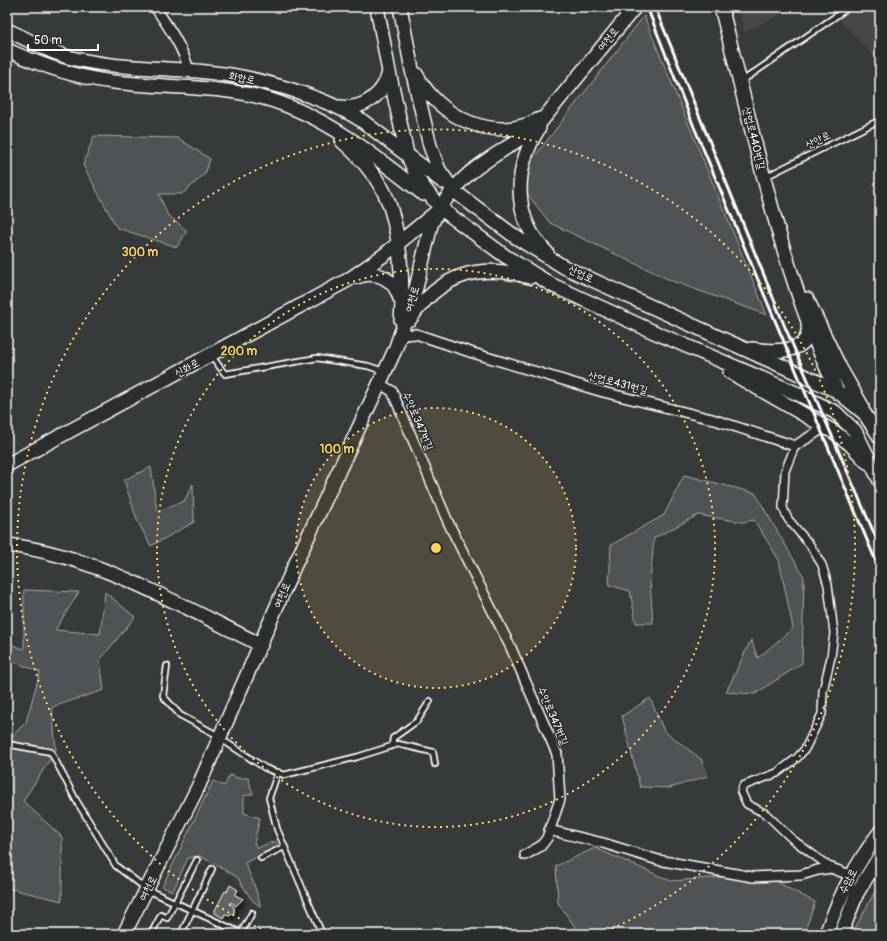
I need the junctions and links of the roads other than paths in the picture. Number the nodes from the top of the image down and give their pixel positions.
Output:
1 (155, 7) edge
2 (377, 7) edge
3 (400, 7) edge
4 (635, 7) edge
5 (721, 7) edge
6 (849, 7) edge
7 (7, 30) edge
8 (7, 50) edge
9 (409, 57) junction
10 (189, 70) junction
11 (389, 72) junction
12 (740, 82) junction
13 (335, 106) junction
14 (550, 113) junction
15 (308, 114) junction
16 (880, 120) edge
17 (407, 154) junction
18 (764, 177) junction
19 (454, 191) junction
20 (440, 208) junction
21 (397, 245) junction
22 (564, 267) junction
23 (791, 267) junction
24 (348, 280) junction
25 (552, 285) junction
26 (402, 308) junction
27 (808, 325) junction
28 (654, 332) junction
29 (401, 335) junction
30 (741, 348) junction
31 (395, 350) junction
32 (211, 355) junction
33 (840, 368) junction
34 (386, 372) junction
35 (380, 384) junction
36 (837, 391) junction
37 (798, 394) junction
38 (872, 422) junction
39 (825, 427) junction
40 (880, 437) edge
41 (862, 442) junction
42 (795, 446) junction
43 (7, 465) edge
44 (880, 481) edge
45 (7, 545) edge
46 (261, 645) junction
47 (167, 666) dead end
48 (430, 701) dead end
49 (220, 738) junction
50 (7, 744) edge
51 (392, 746) junction
52 (435, 764) dead end
53 (278, 772) junction
54 (549, 830) junction
55 (880, 832) edge
56 (284, 847) junction
57 (525, 855) dead end
58 (880, 856) edge
59 (261, 858) dead end
60 (197, 860) dead end
61 (831, 868) junction
62 (212, 869) dead end
63 (850, 876) junction
64 (148, 890) junction
65 (175, 903) junction
66 (193, 911) junction
67 (252, 913) dead end
68 (124, 934) edge
69 (151, 934) edge
70 (181, 934) edge
71 (242, 934) edge
72 (322, 934) edge
73 (826, 934) edge
74 (841, 934) edge

1 - 10 street
2 - 11 main road, 산업로
3 - 9 main road, 산업로
4 - 14 main road, 여천로
5 - 12 main road, 산업로440번길
6 - 12 lane
7 - 10 main road, 화합로
8 - 15 main road, 화합로
9 - 14 main road
9 - 19 main road, 산업로
10 - 13 main road, 화합로
11 - 13 main road
11 - 17 main road, 산업로
12 - 18 main road, 산업로440번길
13 - 17 main road, 화합로
14 - 19 main road, 여천로
14 - 22 main road
15 - 20 main road, 화합로
15 - 21 main road
16 - 18 lane, 산안로
17 - 19 main road, 화합로
17 - 20 main road, 산업로
18 - 23 main road, 산업로440번길
19 - 20 main road, 여천로
19 - 22 main road, 산업로
20 - 21 main road, 신화로
20 - 25 main road, 산업로
20 - 29 main road, 여천로
21 - 24 main road, 신화로
21 - 26 main road
22 - 30 main road, 산업로
23 - 27 main road, 산업로440번길
23 - 33 main road, 산업로440번길
24 - 26 main road
24 - 32 main road, 신화로
25 - 28 main road, 산업로
25 - 29 main road
26 - 31 main road
27 - 30 main road
27 - 36 main road, 산업로440번길
28 - 37 main road, 산업로
28 - 39 main road, 산업로
29 - 31 main road, 여천로
29 - 42 street, 산업로431번길
30 - 36 main road, 산업로
31 - 34 main road, 여천로
32 - 34 lane
32 - 43 main road, 신화로
33 - 36 main road
33 - 38 main road, 산업로440번길
34 - 35 main road, 여천로
35 - 46 main road, 여천로
35 - 54 street, 수안로347번길
36 - 37 main road
36 - 38 main road, 산업로
36 - 41 main road, 산업로440번길
37 - 41 main road, 산업로
38 - 40 main road, 산업로
39 - 42 street
39 - 44 main road, 산업로
41 - 44 main road, 산업로
42 - 61 street
45 - 46 main road
46 - 49 main road, 여천로
47 - 49 lane
48 - 51 lane
49 - 53 lane
49 - 64 main road, 여천로
50 - 64 lane
51 - 52 lane
51 - 53 lane
53 - 56 lane
54 - 57 street, 수안로347번길
54 - 61 street
55 - 63 main road, 수암로
56 - 59 lane
56 - 72 lane
58 - 74 main road, 수암로
60 - 65 lane
61 - 63 street
62 - 66 lane
63 - 73 main road, 수암로
64 - 65 lane
64 - 68 main road, 여천로
65 - 66 lane
65 - 69 lane
66 - 70 lane
66 - 71 lane
67 - 71 lane

